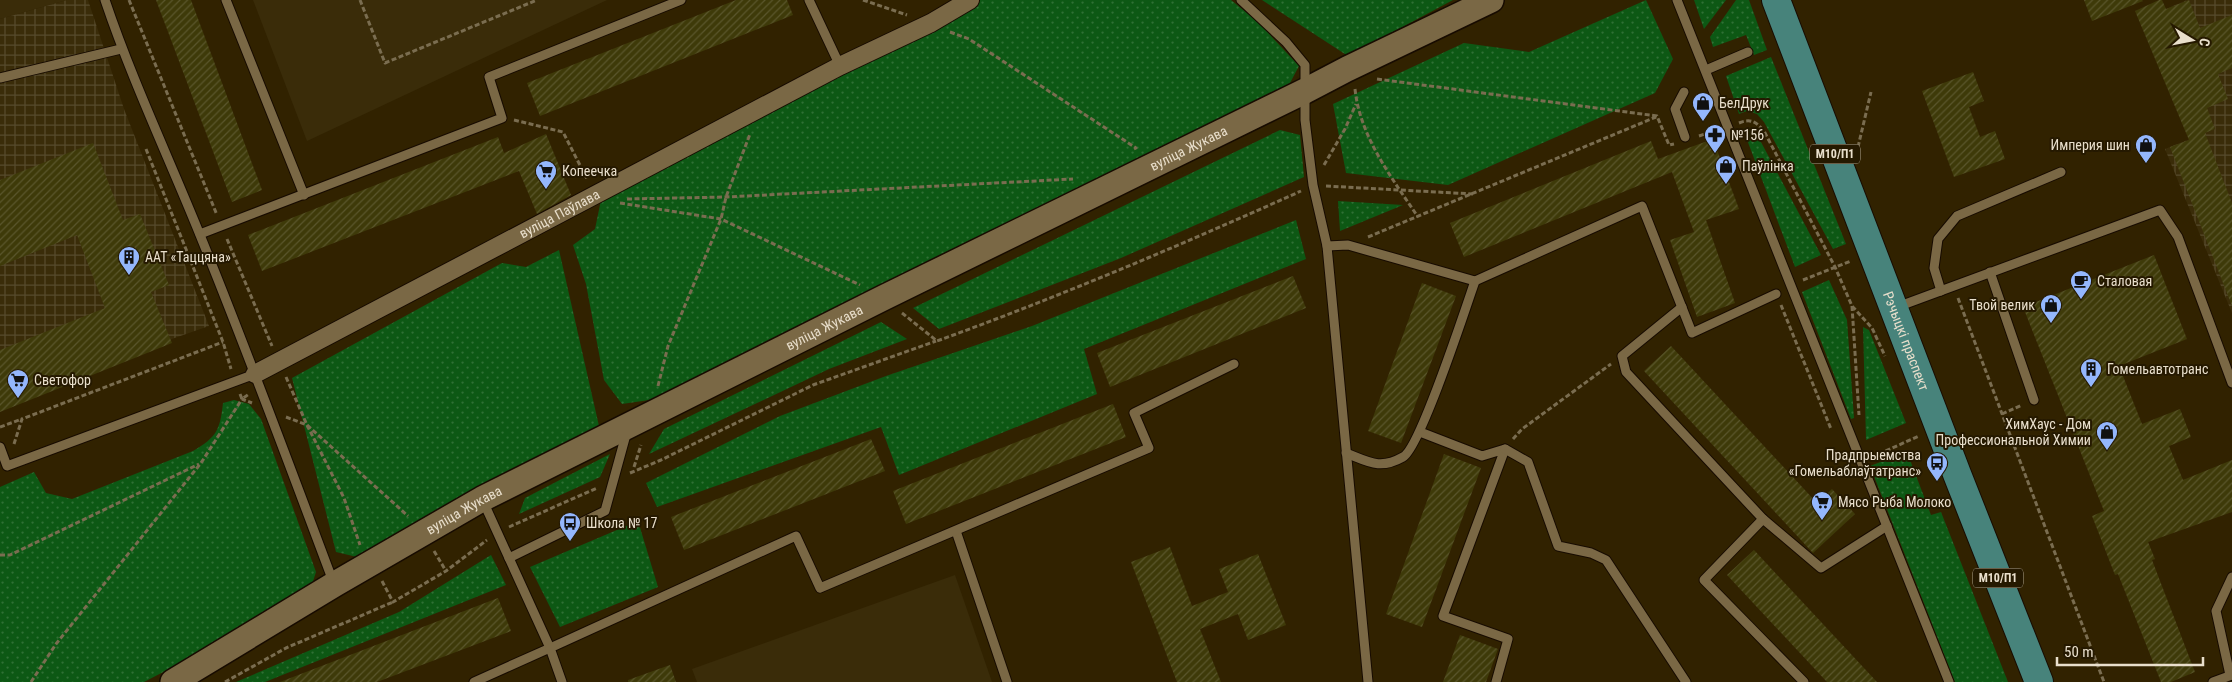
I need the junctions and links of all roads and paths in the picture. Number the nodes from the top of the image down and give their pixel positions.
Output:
1 (105, 0) edge
2 (129, 0) edge
3 (226, 0) edge
4 (360, 0) edge
5 (536, 0) edge
6 (681, 0) edge
7 (809, 0) edge
8 (863, 0) edge
9 (970, 0) edge
10 (1241, 0) edge
11 (1491, 0) edge
12 (1676, 0) edge
13 (1776, 0) edge
14 (931, 23) junction
15 (121, 49) junction
16 (1748, 52) dead end
17 (840, 66) junction
18 (1706, 70) junction
19 (0, 78) edge
20 (1374, 78) dead end
21 (1354, 82) dead end
22 (1305, 91) junction
23 (1684, 92) dead end
24 (1870, 92) dead end
25 (1356, 104) junction
26 (761, 107) junction
27 (1675, 108) junction
28 (1657, 116) junction
29 (502, 118) junction
30 (1746, 120) dead end
31 (1718, 129) dead end
32 (1689, 137) joint
33 (1677, 143) dead end
34 (144, 144) dead end
35 (1857, 151) dead end
36 (1128, 152) dead end
37 (2061, 172) dead end
38 (1080, 179) dead end
39 (1313, 185) junction
40 (594, 194) junction
41 (304, 196) junction
42 (726, 197) junction
43 (1418, 217) junction
44 (221, 226) junction
45 (200, 234) junction
46 (1348, 245) junction
47 (1327, 246) junction
48 (1856, 260) dead end
49 (1835, 266) junction
50 (1990, 272) junction
51 (1475, 281) junction
52 (1801, 282) dead end
53 (1954, 286) junction
54 (1941, 291) junction
55 (1776, 294) dead end
56 (1852, 306) junction
57 (1682, 307) junction
58 (1894, 308) junction
59 (240, 335) junction
60 (937, 341) dead end
61 (223, 342) junction
62 (1622, 356) junction
63 (1886, 359) dead end
64 (279, 361) junction
65 (1234, 364) dead end
66 (255, 374) junction
67 (236, 382) junction
68 (2232, 383) edge
69 (242, 399) junction
70 (2034, 400) joint
71 (269, 411) junction
72 (651, 414) junction
73 (2002, 414) junction
74 (22, 419) junction
75 (1860, 422) dead end
76 (307, 425) junction
77 (629, 425) junction
78 (0, 427) edge
79 (1915, 427) dead end
80 (1420, 432) junction
81 (0, 447) edge
82 (1505, 449) junction
83 (1346, 453) junction
84 (1862, 462) junction
85 (201, 463) junction
86 (7, 466) junction
87 (632, 473) junction
88 (614, 480) junction
89 (482, 499) junction
90 (1763, 520) junction
91 (1887, 526) junction
92 (956, 531) junction
93 (497, 532) junction
94 (424, 533) junction
95 (360, 545) dead end
96 (0, 555) edge
97 (509, 558) junction
98 (446, 571) junction
99 (378, 574) dead end
100 (2232, 577) edge
101 (334, 584) junction
102 (393, 602) junction
103 (550, 648) junction
104 (2231, 675) edge
105 (31, 682) edge
106 (173, 682) edge
107 (225, 682) edge
108 (474, 682) edge
109 (562, 682) edge
110 (1007, 682) edge
111 (1368, 682) edge
112 (1496, 682) edge
113 (1686, 682) edge
114 (1804, 682) edge
115 (1949, 682) edge
116 (2039, 682) edge
117 (2104, 682) edge
118 (2213, 682) edge

1 - 15 lane
2 - 44 path
3 - 41 lane
4 - 5 path
6 - 29 lane
7 - 17 lane
8 - 14 path
9 - 14 street, вуліца Паўлава
10 - 22 lane
11 - 22 street, вуліца Жукава
12 - 18 lane
13 - 58 main road, Рэчыцкі праспект / М10/П1
14 - 17 street, вуліца Паўлава
14 - 36 path
15 - 19 lane
15 - 45 lane
16 - 18 lane
17 - 26 street, вуліца Паўлава
18 - 84 lane
20 - 28 path
21 - 25 path
22 - 39 lane
22 - 72 street, вуліца Жукава
23 - 27 lane
24 - 35 path
25 - 39 path
25 - 43 path
26 - 40 street, вуліца Паўлава
26 - 42 path
27 - 28 path
27 - 32 lane
28 - 33 path
28 - 43 path
29 - 40 path
29 - 41 lane
30 - 49 path
31 - 32 path
34 - 61 path
37 - 54 lane
38 - 42 path
39 - 47 lane
40 - 42 path
40 - 64 street, вуліца Паўлава
41 - 44 lane
42 - 72 path
43 - 46 path
44 - 45 lane
44 - 64 path
45 - 59 lane
46 - 47 lane
46 - 51 lane
47 - 83 lane
48 - 49 path
49 - 52 path
49 - 56 path
50 - 53 lane
50 - 68 lane
50 - 70 lane
51 - 57 lane
51 - 80 lane
53 - 54 lane
53 - 73 path
54 - 58 lane
55 - 57 lane
56 - 63 path
56 - 75 path
57 - 62 lane
58 - 116 main road, Рэчыцкі праспект / М10/П1
59 - 61 path
59 - 66 lane
60 - 87 path
61 - 67 path
61 - 74 path
62 - 82 path
62 - 90 lane
64 - 66 street, вуліца Паўлава
64 - 76 path
65 - 92 lane
66 - 67 lane
66 - 71 lane
67 - 69 path
67 - 86 lane
69 - 71 path
69 - 85 path
70 - 73 path
71 - 76 path
71 - 101 lane
72 - 77 street, вуліца Жукава
72 - 87 path
73 - 117 path
74 - 78 path
74 - 86 path
76 - 94 path
76 - 95 path
77 - 88 lane
77 - 89 street, вуліца Жукава
79 - 84 path
80 - 82 lane
80 - 83 lane
81 - 86 lane
82 - 112 lane
82 - 113 lane
83 - 111 lane
84 - 91 lane
85 - 96 path
85 - 105 path
87 - 88 path
88 - 93 path
88 - 97 lane
89 - 93 lane
89 - 94 street, вуліца Жукава
90 - 91 lane
90 - 114 lane
91 - 115 lane
92 - 103 lane
92 - 110 lane
93 - 97 lane
93 - 98 path
94 - 98 path
94 - 101 street, вуліца Жукава
97 - 103 lane
98 - 102 path
99 - 102 path
100 - 104 lane
101 - 106 street, вуліца Жукава
102 - 107 path
103 - 108 lane
103 - 109 lane
104 - 118 lane

